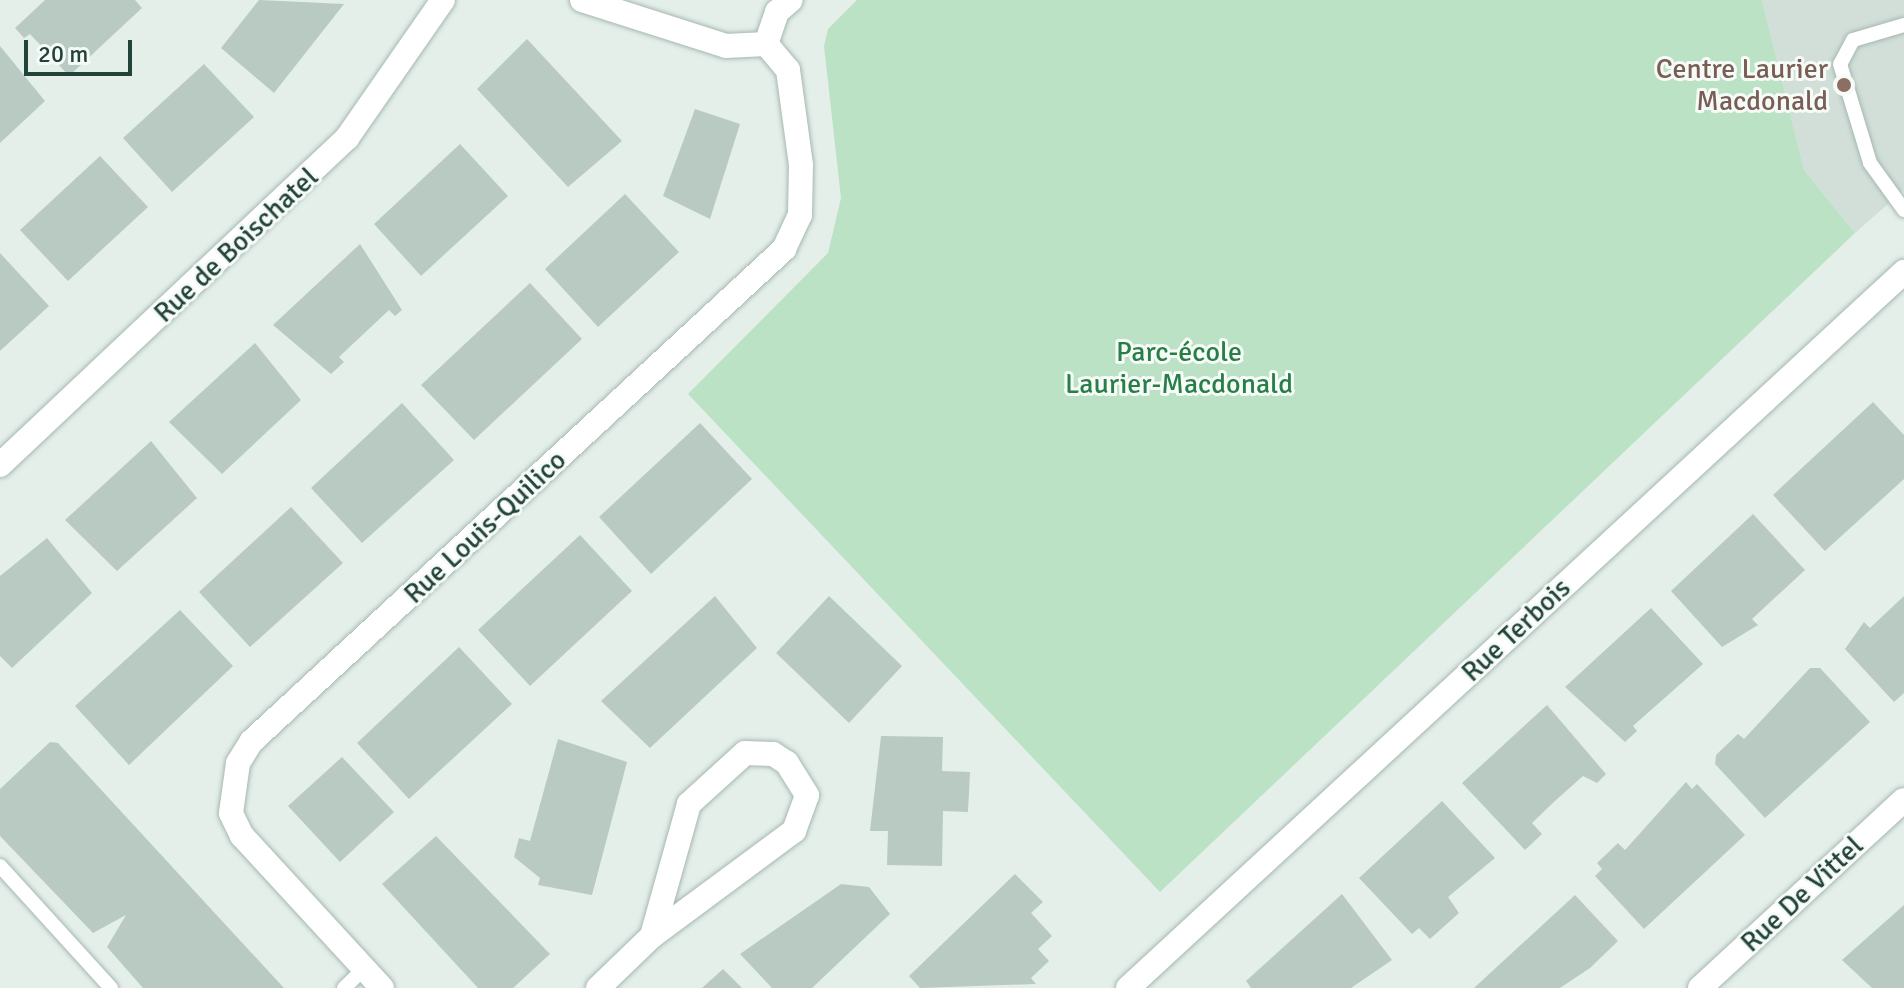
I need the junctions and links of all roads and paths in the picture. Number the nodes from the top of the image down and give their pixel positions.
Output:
1 (443, 0) edge
2 (582, 0) edge
3 (791, 0) edge
4 (1904, 25) edge
5 (766, 44) junction
6 (1904, 210) edge
7 (1904, 272) edge
8 (0, 465) edge
9 (1904, 800) edge
10 (0, 866) edge
11 (652, 936) junction
12 (364, 969) junction
13 (1143, 983) edge
14 (111, 988) edge
15 (344, 988) edge
16 (382, 988) edge
17 (598, 988) edge
18 (1700, 988) edge

1 - 8 street, Rue de Boischatel
2 - 5 street
3 - 5 street
4 - 6 lane
5 - 12 street, Rue Louis-Quilico
7 - 13 street, Rue Terbois
9 - 18 street, Rue De Vittel
10 - 14 lane
11 - 11 street
11 - 17 street
12 - 15 lane
12 - 16 street, Rue Louis-Quilico

